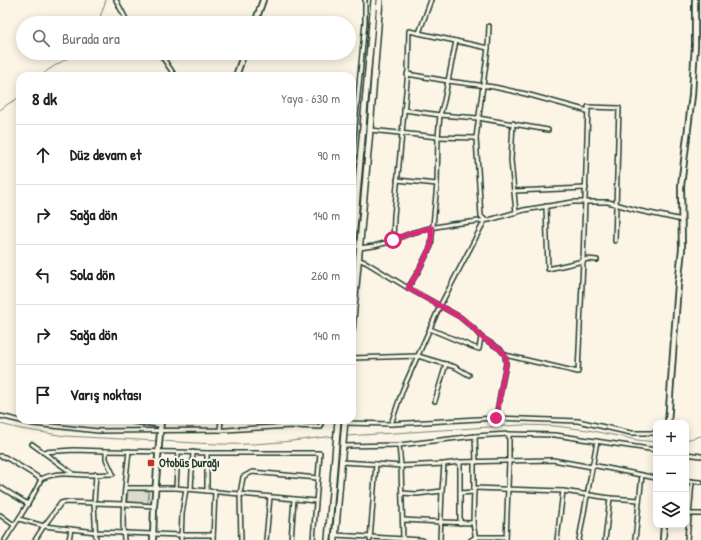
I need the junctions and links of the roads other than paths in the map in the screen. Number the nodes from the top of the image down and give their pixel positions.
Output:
1 (116, 0) edge
2 (263, 0) edge
3 (364, 0) edge
4 (374, 0) edge
5 (380, 0) edge
6 (431, 0) edge
7 (695, 0) edge
8 (124, 16) edge
9 (257, 16) edge
10 (489, 26) dead end
11 (419, 33) junction
12 (456, 41) junction
13 (488, 48) junction
14 (164, 60) edge
15 (242, 60) edge
16 (172, 72) edge
17 (237, 72) edge
18 (408, 74) junction
19 (448, 81) junction
20 (482, 86) junction
21 (404, 110) junction
22 (588, 112) junction
23 (440, 115) junction
24 (356, 116) edge
25 (478, 118) junction
26 (513, 123) junction
27 (370, 130) junction
28 (548, 130) dead end
29 (402, 133) junction
30 (438, 137) junction
31 (476, 138) junction
32 (397, 180) junction
33 (438, 184) junction
34 (586, 188) junction
35 (514, 191) junction
36 (356, 200) edge
37 (585, 202) junction
38 (617, 205) junction
39 (546, 206) junction
40 (516, 213) junction
41 (484, 220) junction
42 (682, 220) junction
43 (432, 228) junction
44 (393, 240) junction
45 (616, 241) dead end
46 (359, 248) junction
47 (358, 260) junction
48 (597, 260) dead end
49 (584, 261) junction
50 (356, 284) edge
51 (408, 288) junction
52 (440, 306) junction
53 (430, 329) junction
54 (481, 337) junction
55 (505, 355) junction
56 (418, 356) junction
57 (356, 358) edge
58 (446, 364) junction
59 (469, 375) dead end
60 (435, 401) dead end
61 (0, 416) edge
62 (496, 418) junction
63 (16, 419) edge
64 (668, 420) edge
65 (49, 424) edge
66 (144, 424) edge
67 (221, 424) edge
68 (321, 424) edge
69 (338, 424) edge
70 (344, 424) edge
71 (391, 424) junction
72 (291, 426) joint
73 (160, 427) edge
74 (220, 430) junction
75 (653, 433) edge
76 (509, 434) junction
77 (474, 436) junction
78 (597, 441) junction
79 (343, 443) junction
80 (32, 444) dead end
81 (399, 445) junction
82 (653, 450) edge
83 (106, 451) junction
84 (129, 451) junction
85 (43, 452) junction
86 (159, 452) junction
87 (178, 452) junction
88 (193, 452) junction
89 (207, 453) junction
90 (689, 454) edge
91 (0, 456) edge
92 (701, 456) edge
93 (509, 461) junction
94 (341, 462) junction
95 (460, 462) junction
96 (475, 462) junction
97 (376, 464) junction
98 (444, 464) junction
99 (401, 466) junction
100 (592, 466) junction
101 (72, 473) junction
102 (96, 474) junction
103 (642, 475) junction
104 (653, 477) edge
105 (318, 478) junction
106 (41, 479) junction
107 (692, 481) joint
108 (701, 482) edge
109 (0, 487) edge
110 (126, 488) junction
111 (176, 488) junction
112 (156, 489) junction
113 (186, 489) junction
114 (192, 489) junction
115 (508, 489) junction
116 (474, 490) junction
117 (207, 491) junction
118 (215, 491) junction
119 (442, 491) junction
120 (563, 491) junction
121 (402, 493) junction
122 (460, 493) junction
123 (240, 494) junction
124 (588, 494) junction
125 (270, 496) junction
126 (610, 498) junction
127 (294, 499) junction
128 (639, 500) junction
129 (316, 501) junction
130 (94, 503) junction
131 (28, 504) junction
132 (124, 504) junction
133 (154, 506) junction
134 (689, 514) joint
135 (701, 514) edge
136 (0, 515) edge
137 (19, 519) junction
138 (403, 520) junction
139 (441, 522) junction
140 (473, 522) junction
141 (460, 523) junction
142 (14, 525) junction
143 (44, 526) junction
144 (664, 528) edge
145 (688, 528) edge
146 (71, 529) junction
147 (96, 532) junction
148 (123, 533) junction
149 (152, 534) junction
150 (214, 535) junction
151 (181, 536) junction
152 (335, 538) edge
153 (476, 538) edge
154 (506, 538) edge
155 (370, 539) edge
156 (5, 540) edge
157 (35, 540) edge
158 (69, 540) edge
159 (96, 540) edge
160 (124, 540) edge
161 (153, 540) edge
162 (181, 540) edge
163 (213, 540) edge
164 (241, 540) edge
165 (266, 540) edge
166 (291, 540) edge
167 (313, 540) edge
168 (328, 540) edge
169 (403, 540) edge
170 (422, 540) edge
171 (440, 540) edge
172 (471, 540) edge
173 (557, 540) edge
174 (580, 540) edge
175 (605, 540) edge
176 (635, 540) edge
177 (663, 540) edge
178 (687, 540) edge

1 - 8 street
2 - 9 street
3 - 24 street
4 - 36 main road
5 - 27 main road
6 - 11 street
7 - 42 street
10 - 13 street
11 - 12 street
11 - 18 street
12 - 13 street
12 - 19 street
13 - 20 street
14 - 16 street
15 - 17 street
18 - 19 street
18 - 21 street
19 - 20 street
19 - 23 street
20 - 22 street
20 - 25 street
21 - 23 street
21 - 29 street
22 - 34 street
22 - 38 street
23 - 25 street
23 - 30 street
25 - 26 street
25 - 31 street
26 - 28 street
26 - 35 street
27 - 29 street
27 - 46 main road
29 - 30 street
29 - 32 street
30 - 31 street
30 - 33 street
31 - 41 street
32 - 33 street
32 - 44 street
33 - 43 street
34 - 35 street
34 - 37 street
35 - 40 street
37 - 38 street
37 - 39 street
37 - 49 street
38 - 42 street
38 - 45 street
39 - 40 street
39 - 49 street
40 - 41 street
41 - 43 street
41 - 52 street
42 - 64 street
43 - 44 street
43 - 51 street
44 - 46 street
46 - 47 main road
47 - 50 main road
47 - 51 street
48 - 49 street
49 - 55 street
51 - 52 street
52 - 53 street
52 - 54 street
53 - 54 street
53 - 56 street
54 - 55 street
55 - 62 street
56 - 57 street
56 - 58 street
56 - 71 street
58 - 59 street
58 - 60 street
61 - 63 street
62 - 71 street
62 - 75 street
65 - 73 street
66 - 73 street
67 - 74 street
68 - 72 street
69 - 168 main road
70 - 71 street
70 - 79 main road
72 - 74 street
73 - 74 street
73 - 86 street
76 - 77 street
76 - 78 street
76 - 93 street
77 - 81 street
77 - 96 street
78 - 82 street
78 - 100 street
79 - 81 street
79 - 94 main road
80 - 85 street
81 - 99 street
83 - 84 street
83 - 85 street
83 - 102 street
84 - 86 street
84 - 110 street
85 - 101 street
86 - 87 street
86 - 112 street
87 - 88 street
87 - 111 street
88 - 89 street
88 - 114 street
89 - 105 street
89 - 117 street
90 - 92 street
91 - 106 street
93 - 96 street
93 - 100 street
93 - 115 street
94 - 97 street
94 - 152 main road
95 - 96 street
95 - 98 street
95 - 122 street
96 - 116 street
97 - 99 street
97 - 155 street
98 - 99 street
98 - 119 street
99 - 121 street
100 - 103 street
100 - 124 street
101 - 102 street
101 - 106 street
102 - 130 street
103 - 104 street
103 - 128 street
105 - 123 street
105 - 129 street
106 - 131 street
107 - 108 street
107 - 134 street
109 - 131 street
110 - 112 street
110 - 132 street
111 - 112 street
111 - 113 street
112 - 133 street
113 - 114 street
113 - 151 street
114 - 117 street
115 - 116 street
115 - 120 street
115 - 154 street
116 - 122 street
116 - 140 street
117 - 118 street
118 - 123 street
118 - 150 street
119 - 121 street
119 - 139 street
120 - 124 street
120 - 173 street
121 - 138 street
122 - 141 street
123 - 125 street
123 - 164 street
124 - 126 street
124 - 174 street
125 - 127 street
125 - 165 street
126 - 128 street
126 - 175 street
127 - 129 street
127 - 166 street
128 - 176 street
129 - 167 street
130 - 132 street
130 - 143 street
130 - 147 street
131 - 137 street
132 - 133 street
132 - 148 street
133 - 149 street
134 - 135 street
136 - 142 street
137 - 142 street
137 - 143 street
138 - 139 street
138 - 169 street
139 - 141 street
139 - 171 street
140 - 141 street
140 - 153 street
142 - 156 street
143 - 146 street
143 - 157 street
144 - 177 street
145 - 178 street
146 - 147 street
146 - 158 street
147 - 148 street
147 - 159 street
148 - 149 street
148 - 160 street
149 - 151 street
149 - 161 street
150 - 151 street
150 - 163 street
151 - 162 street
152 - 155 street
153 - 154 street
153 - 172 street
155 - 169 street
169 - 170 street

